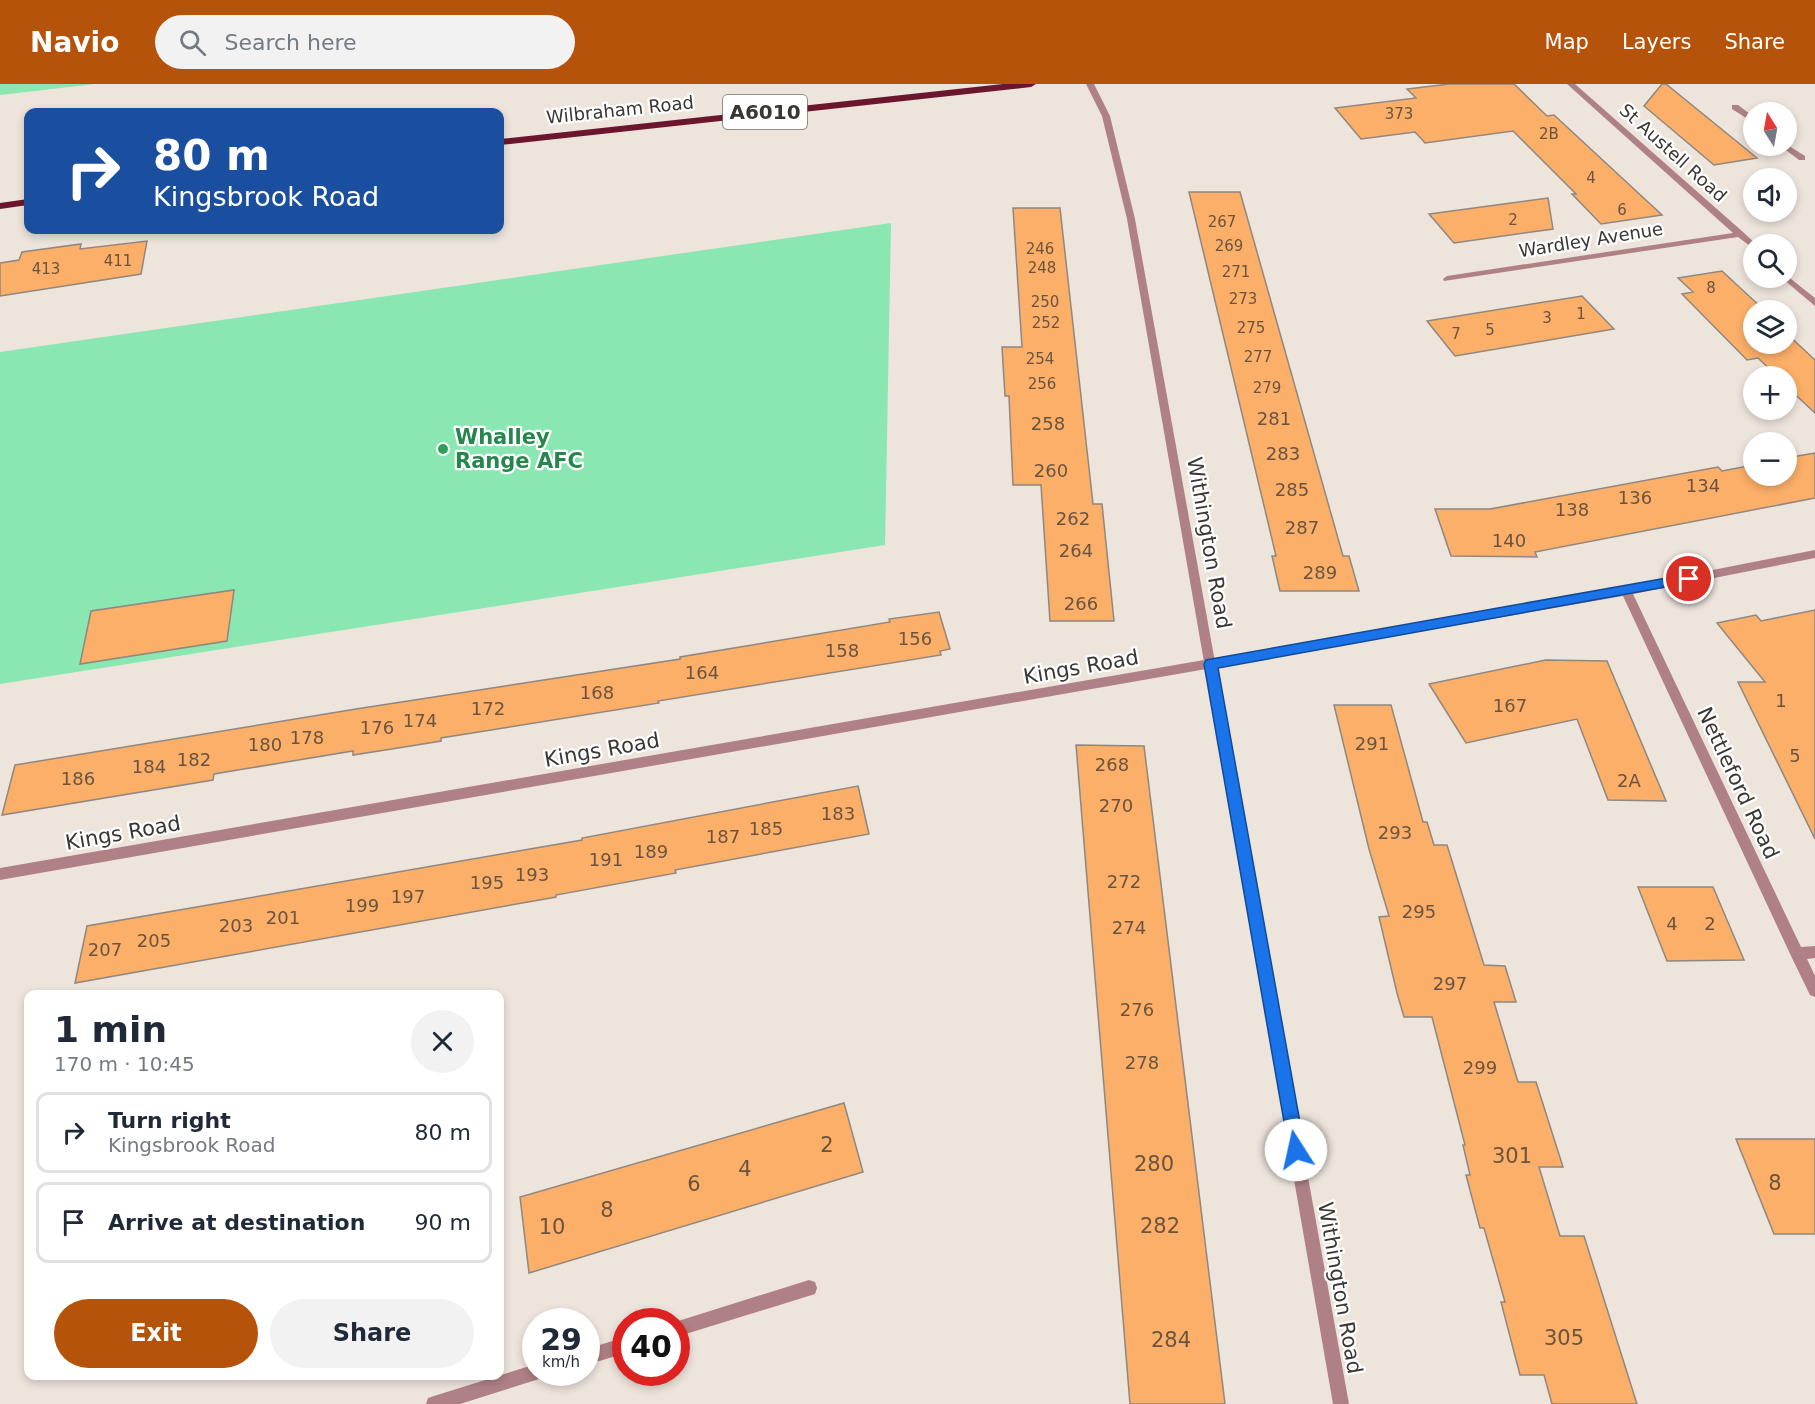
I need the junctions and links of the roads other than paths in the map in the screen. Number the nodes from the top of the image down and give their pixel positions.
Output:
1 (1002, 84) edge
2 (1031, 84) edge
3 (1090, 84) edge
4 (1571, 84) edge
5 (983, 89) junction
6 (1735, 107) dead end
7 (1743, 113) edge
8 (504, 142) edge
9 (1797, 154) edge
10 (1802, 158) dead end
11 (24, 203) edge
12 (0, 206) edge
13 (1740, 234) junction
14 (1743, 237) edge
15 (1447, 279) dead end
16 (1797, 287) edge
17 (1815, 303) edge
18 (1815, 554) edge
19 (1626, 591) junction
20 (1211, 664) junction
21 (0, 874) edge
22 (1815, 952) edge
23 (1797, 954) junction
24 (1815, 991) edge
25 (809, 1288) dead end
26 (690, 1325) edge
27 (522, 1376) edge
28 (434, 1404) edge
29 (1341, 1404) edge

1 - 5 street
2 - 5 highway, Wilbraham Road / A6010
3 - 20 street, Withington Road
4 - 13 street, St Austell Road
5 - 8 highway, Wilbraham Road / A6010
6 - 7 street
9 - 10 street
11 - 12 highway
13 - 14 street, St Austell Road
13 - 15 street, Wardley Avenue
16 - 17 street
18 - 19 street, Kings Road
19 - 20 street, Kings Road
19 - 23 street, Nettleford Road
20 - 21 street, Kings Road
20 - 29 street, Withington Road
22 - 23 street
23 - 24 street, Nettleford Road
25 - 26 street
27 - 28 street

